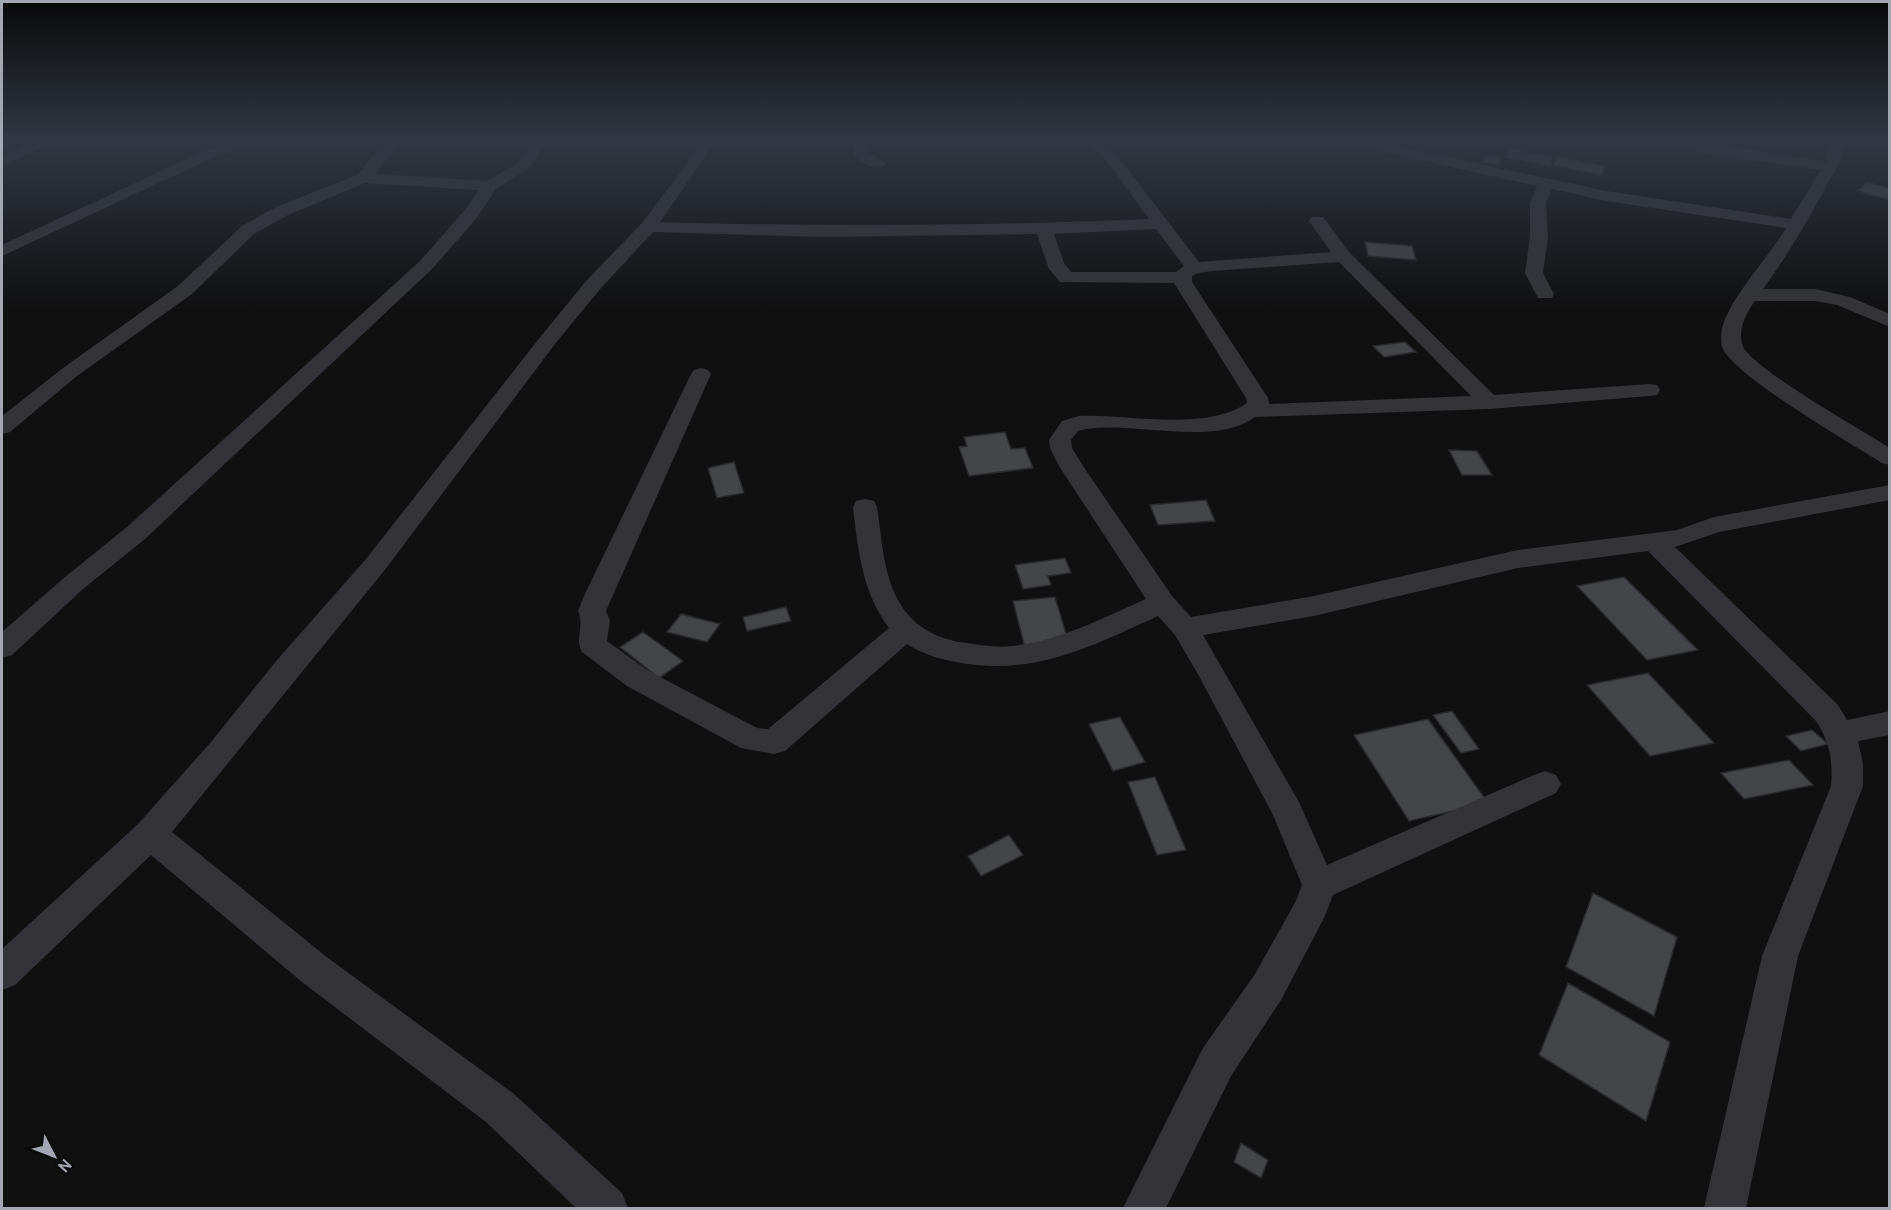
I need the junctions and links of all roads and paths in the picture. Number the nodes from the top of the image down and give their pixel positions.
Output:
1 (121, 195) edge
2 (320, 195) edge
3 (483, 195) edge
4 (672, 195) edge
5 (1140, 195) edge
6 (1541, 195) edge
7 (1603, 195) edge
8 (1813, 195) edge
9 (1317, 221) dead end
10 (1161, 224) junction
11 (1798, 225) junction
12 (648, 227) junction
13 (1043, 229) junction
14 (2, 251) edge
15 (1343, 256) junction
16 (1188, 273) junction
17 (1545, 294) dead end
18 (1750, 295) junction
19 (1890, 321) edge
20 (701, 374) dead end
21 (1649, 390) dead end
22 (1489, 402) junction
23 (1252, 411) junction
24 (2, 427) edge
25 (1890, 458) edge
26 (1890, 492) edge
27 (865, 507) dead end
28 (1654, 542) junction
29 (1162, 603) junction
30 (1185, 628) junction
31 (905, 630) junction
32 (2, 648) edge
33 (1890, 723) edge
34 (1841, 733) junction
35 (1545, 784) dead end
36 (150, 834) junction
37 (1319, 885) junction
38 (2, 973) edge
39 (606, 1209) edge
40 (1144, 1209) edge
41 (1725, 1209) edge

1 - 14 street
2 - 24 street
3 - 32 street
4 - 12 street
5 - 10 street
6 - 17 street
7 - 11 street
8 - 11 street
9 - 15 street
10 - 13 street
10 - 16 street
11 - 18 street
12 - 13 street
12 - 36 street
13 - 16 street
15 - 16 street
15 - 22 street
16 - 23 street
18 - 19 street
18 - 25 street
20 - 31 street
21 - 22 street
22 - 23 street
23 - 29 street
26 - 28 street
27 - 31 street
28 - 30 street
28 - 34 street
29 - 30 street
29 - 31 street
30 - 37 street
33 - 34 street
34 - 41 street
35 - 37 street
36 - 38 street
36 - 39 street
37 - 40 street

